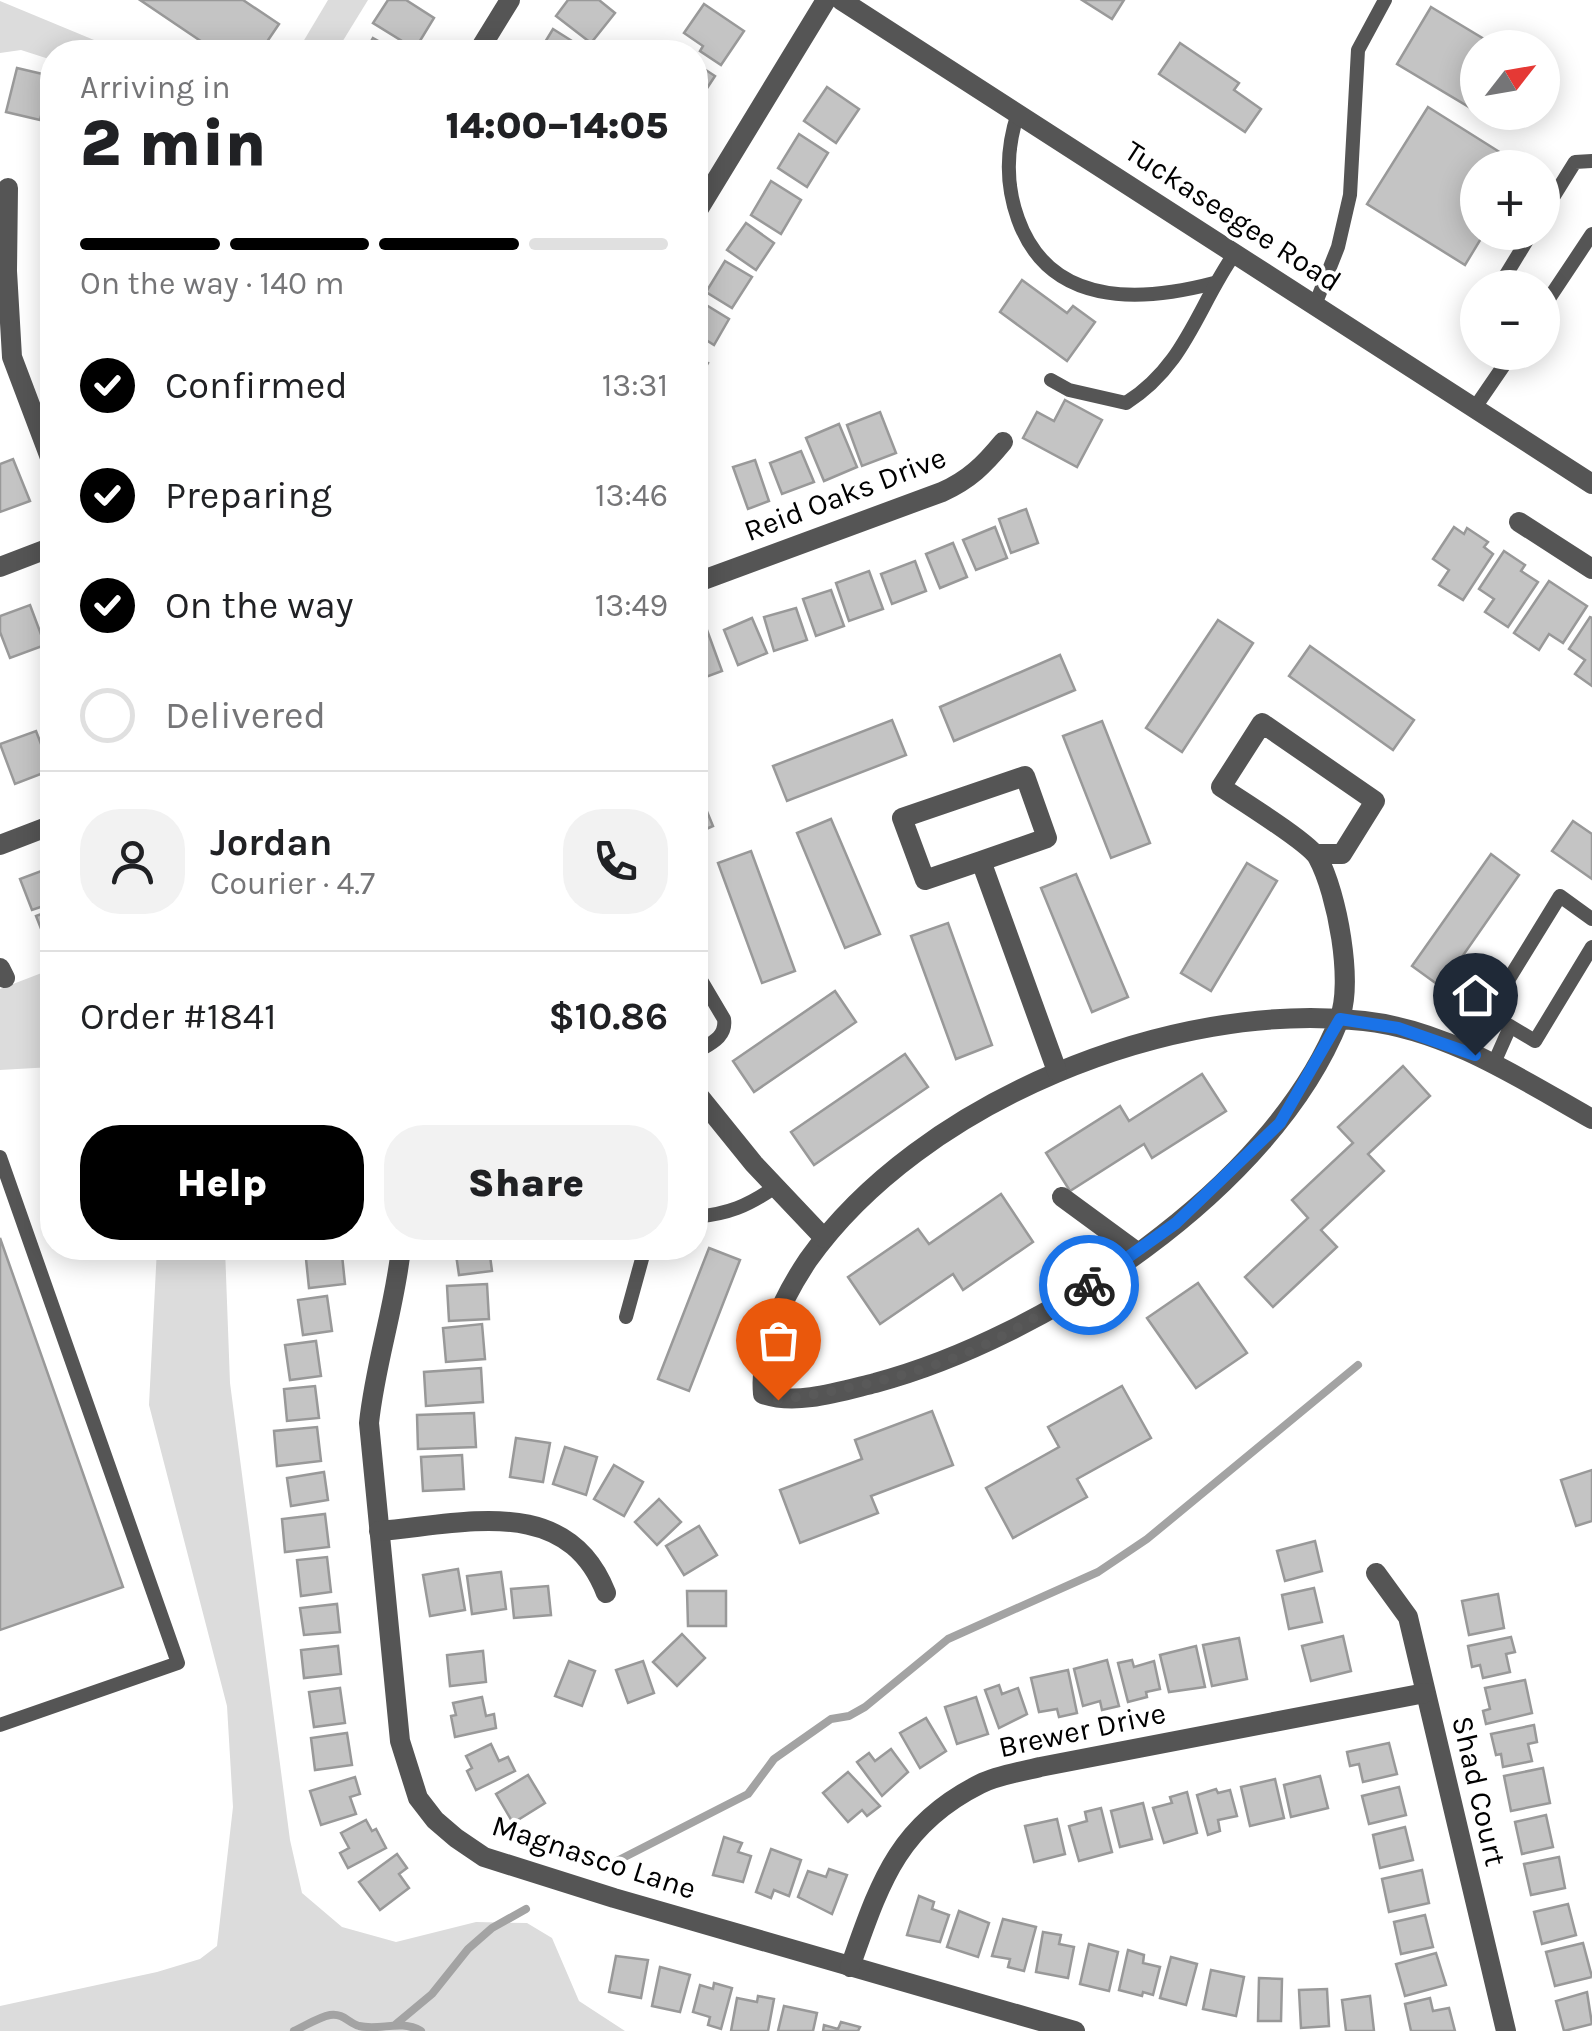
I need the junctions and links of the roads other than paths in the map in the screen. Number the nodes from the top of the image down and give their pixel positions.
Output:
1 (510, 0) edge
2 (826, 0) edge
3 (840, 0) edge
4 (1385, 0) edge
5 (485, 40) edge
6 (1018, 113) junction
7 (1592, 161) edge
8 (1560, 185) edge
9 (8, 188) dead end
10 (708, 193) edge
11 (1592, 234) edge
12 (1234, 253) junction
13 (1560, 282) edge
14 (1214, 283) junction
15 (1315, 305) junction
16 (1501, 370) edge
17 (1050, 380) dead end
18 (1476, 406) junction
19 (40, 431) edge
20 (1003, 442) dead end
21 (1592, 484) edge
22 (1519, 522) dead end
23 (40, 552) edge
24 (0, 567) edge
25 (1592, 569) edge
26 (708, 578) edge
27 (40, 829) edge
28 (0, 845) edge
29 (1317, 854) junction
30 (980, 861) junction
31 (1592, 919) edge
32 (1592, 947) edge
33 (708, 992) edge
34 (1340, 1019) junction
35 (1510, 1028) junction
36 (708, 1045) edge
37 (1494, 1063) junction
38 (1058, 1071) junction
39 (708, 1107) edge
40 (1592, 1120) edge
41 (0, 1156) edge
42 (776, 1188) junction
43 (1062, 1197) dead end
44 (708, 1216) edge
45 (824, 1238) junction
46 (1138, 1252) junction
47 (400, 1260) edge
48 (641, 1260) edge
49 (626, 1317) dead end
50 (379, 1531) junction
51 (1376, 1573) dead end
52 (606, 1593) dead end
53 (1425, 1693) junction
54 (0, 1725) edge
55 (850, 1968) junction
56 (1075, 2031) edge
57 (1506, 2031) edge

1 - 5 street
2 - 10 street
3 - 6 street, Tuckaseegee Road
4 - 15 lane
6 - 12 street, Tuckaseegee Road
6 - 14 lane
7 - 8 lane
9 - 19 street
11 - 13 lane
12 - 14 lane
12 - 15 street, Tuckaseegee Road
14 - 17 lane
15 - 18 street, Tuckaseegee Road
16 - 18 lane
18 - 21 street, Tuckaseegee Road
20 - 26 street, Reid Oaks Drive
22 - 25 street
23 - 24 street
27 - 28 street
29 - 29 street
29 - 34 street
30 - 30 street
30 - 38 street
31 - 35 lane
32 - 35 lane
33 - 36 lane
34 - 37 street
34 - 38 street
34 - 46 street
35 - 37 lane
37 - 40 street
38 - 45 street
39 - 42 street
41 - 54 lane
42 - 44 lane
42 - 45 street
43 - 46 street
45 - 46 street
47 - 50 street, Magnasco Lane
48 - 49 lane
50 - 52 street
50 - 55 street, Magnasco Lane
51 - 53 street, Shad Court
53 - 55 street, Brewer Drive
53 - 57 street, Shad Court
55 - 56 street, Magnasco Lane

